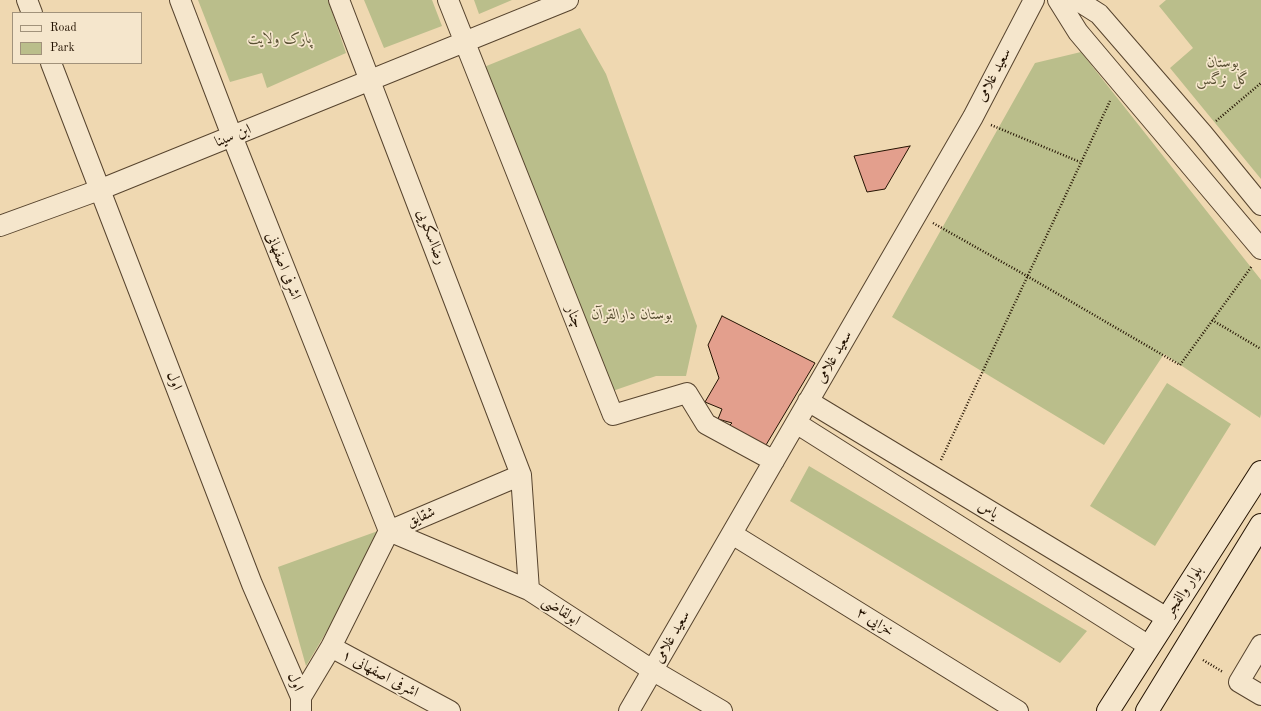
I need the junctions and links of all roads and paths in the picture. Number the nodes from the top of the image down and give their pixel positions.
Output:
1 (27, 0) edge
2 (180, 0) edge
3 (339, 0) edge
4 (448, 0) edge
5 (568, 0) edge
6 (1034, 0) edge
7 (1058, 0) edge
8 (1077, 0) edge
9 (32, 12) edge
10 (464, 42) junction
11 (51, 64) edge
12 (371, 80) junction
13 (1261, 83) edge
14 (1110, 100) dead end
15 (973, 117) junction
16 (1202, 134) junction
17 (232, 136) junction
18 (1080, 162) junction
19 (99, 190) junction
20 (1261, 205) edge
21 (917, 214) junction
22 (0, 226) edge
23 (1258, 255) edge
24 (1027, 276) junction
25 (1212, 320) junction
26 (1261, 349) edge
27 (808, 401) junction
28 (796, 423) junction
29 (774, 462) junction
30 (1261, 472) edge
31 (521, 475) junction
32 (933, 477) junction
33 (1261, 525) edge
34 (389, 531) junction
35 (732, 534) junction
36 (530, 590) junction
37 (1167, 618) junction
38 (1194, 634) junction
39 (1261, 645) edge
40 (1149, 646) junction
41 (331, 648) junction
42 (1177, 663) junction
43 (652, 670) junction
44 (1261, 695) edge
45 (301, 704) edge
46 (450, 711) edge
47 (629, 711) edge
48 (722, 711) edge
49 (1018, 711) edge
50 (1108, 711) edge
51 (1147, 711) edge

1 - 9 street
2 - 17 street, اشرفی اصفهانی
3 - 12 street, رضااسکویی
4 - 10 street, چنار
5 - 10 street
6 - 15 street, سعید غلامی
7 - 23 street
8 - 16 street
10 - 12 street, ابن سینا
10 - 29 street, چنار
11 - 19 street, اول
12 - 17 street, ابن سینا
12 - 31 street, رضااسکویی
13 - 16 path
14 - 18 path
15 - 18 path
15 - 21 street, سعید غلامی
16 - 20 street
17 - 19 street, ابن سینا
17 - 34 street, اشرفی اصفهانی
18 - 24 path
19 - 22 street, ابن سینا
19 - 45 street, اول
21 - 24 path
21 - 27 street, سعید غلامی
23 - 25 path
24 - 25 path
24 - 32 path
25 - 26 path
27 - 28 street, سعید غلامی
27 - 32 street, یاس
28 - 29 street, سعید غلامی
28 - 40 street, یاس
29 - 35 street, سعید غلامی
30 - 37 main road, بلوار والفجر
31 - 34 street, شقایق
31 - 36 street
32 - 37 street, یاس
33 - 38 main road, بلوار والفجر
34 - 36 street, ابولقاضی
34 - 41 street, شقایق
35 - 43 street, سعید غلامی
35 - 49 street, خزایی ۳
36 - 43 street, ابولقاضی
37 - 38 main road
37 - 40 main road, بلوار والفجر
38 - 42 main road, بلوار والفجر
39 - 44 street
40 - 42 main road
40 - 50 main road, بلوار والفجر
41 - 45 street, شقایق
41 - 46 street, اشرفی اصفهانی ۱
42 - 51 main road, بلوار والفجر
43 - 47 street, سعید غلامی
43 - 48 street, ابولقاضی

